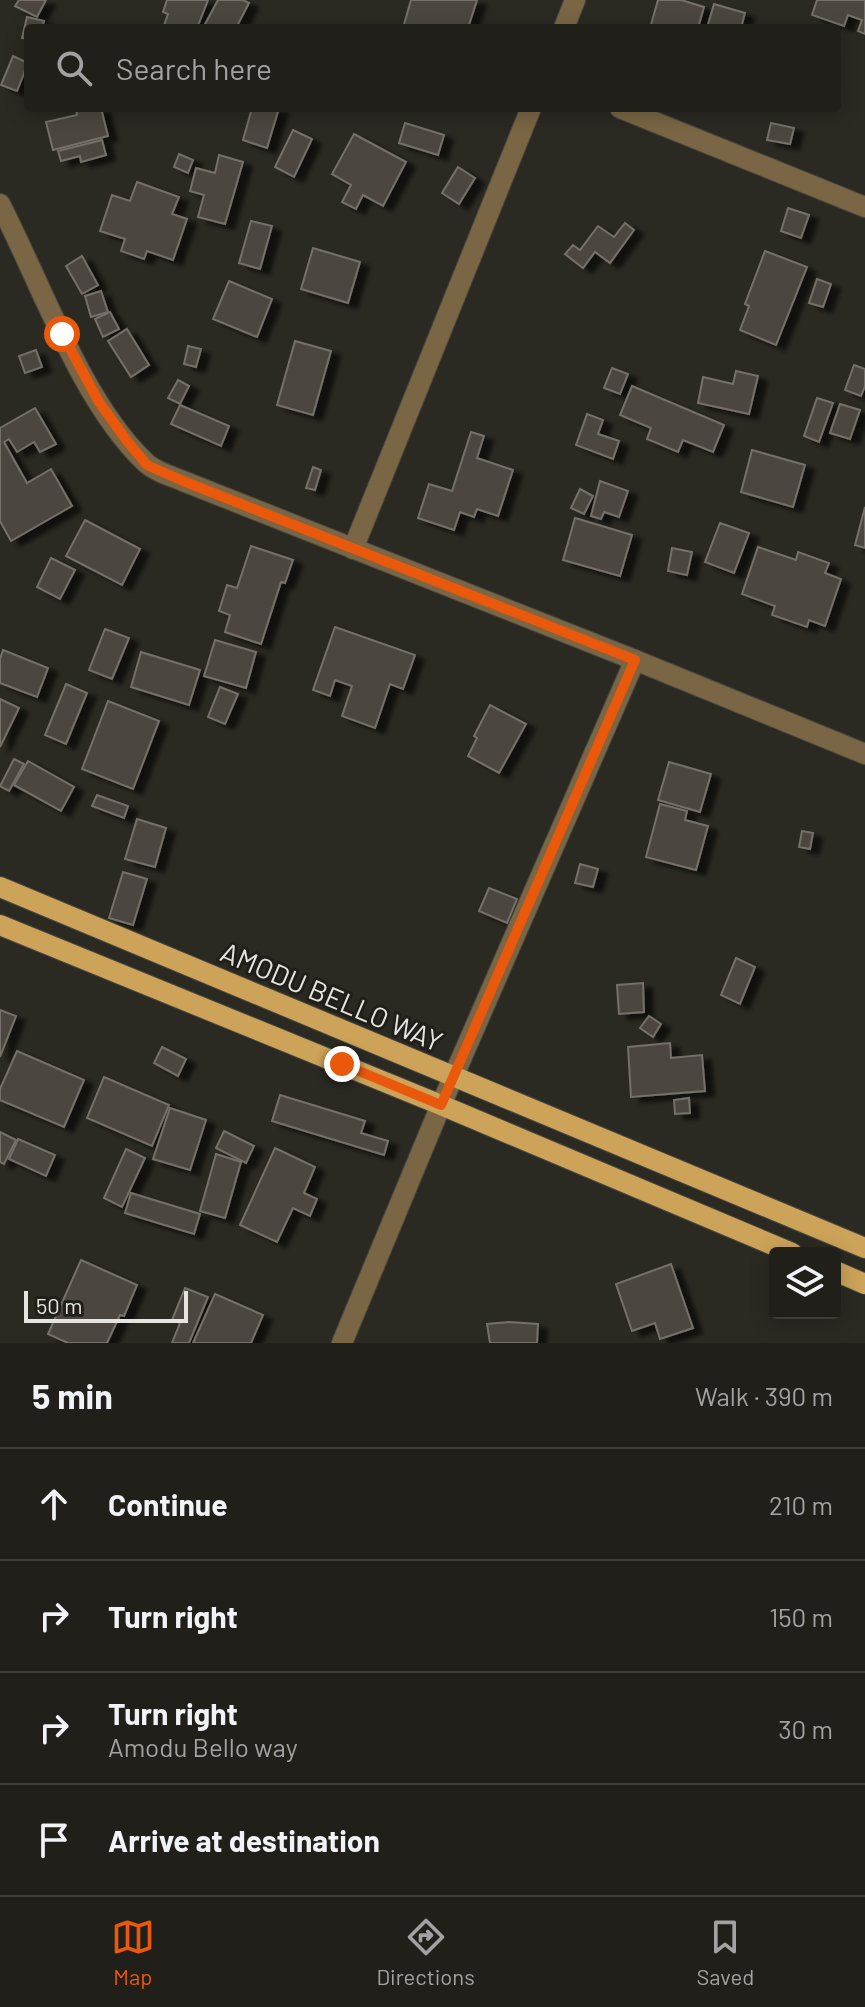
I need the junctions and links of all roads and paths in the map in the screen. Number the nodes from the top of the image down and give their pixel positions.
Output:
1 (575, 0) edge
2 (566, 24) edge
3 (529, 112) edge
4 (630, 112) edge
5 (0, 204) edge
6 (865, 207) edge
7 (353, 549) junction
8 (635, 660) junction
9 (865, 754) edge
10 (0, 887) edge
11 (0, 925) edge
12 (454, 1077) junction
13 (441, 1105) junction
14 (778, 1247) edge
15 (865, 1248) edge
16 (841, 1274) edge
17 (865, 1284) edge
18 (342, 1343) edge

1 - 2 street
3 - 7 street
4 - 6 street
5 - 7 street
7 - 8 street
8 - 9 street
8 - 12 street
10 - 12 main road, AMODU BELLO WAY
11 - 13 main road, AMODU BELLO WAY
12 - 13 street
12 - 15 main road, AMODU BELLO WAY
13 - 14 main road, AMODU BELLO WAY
13 - 18 street
16 - 17 main road

